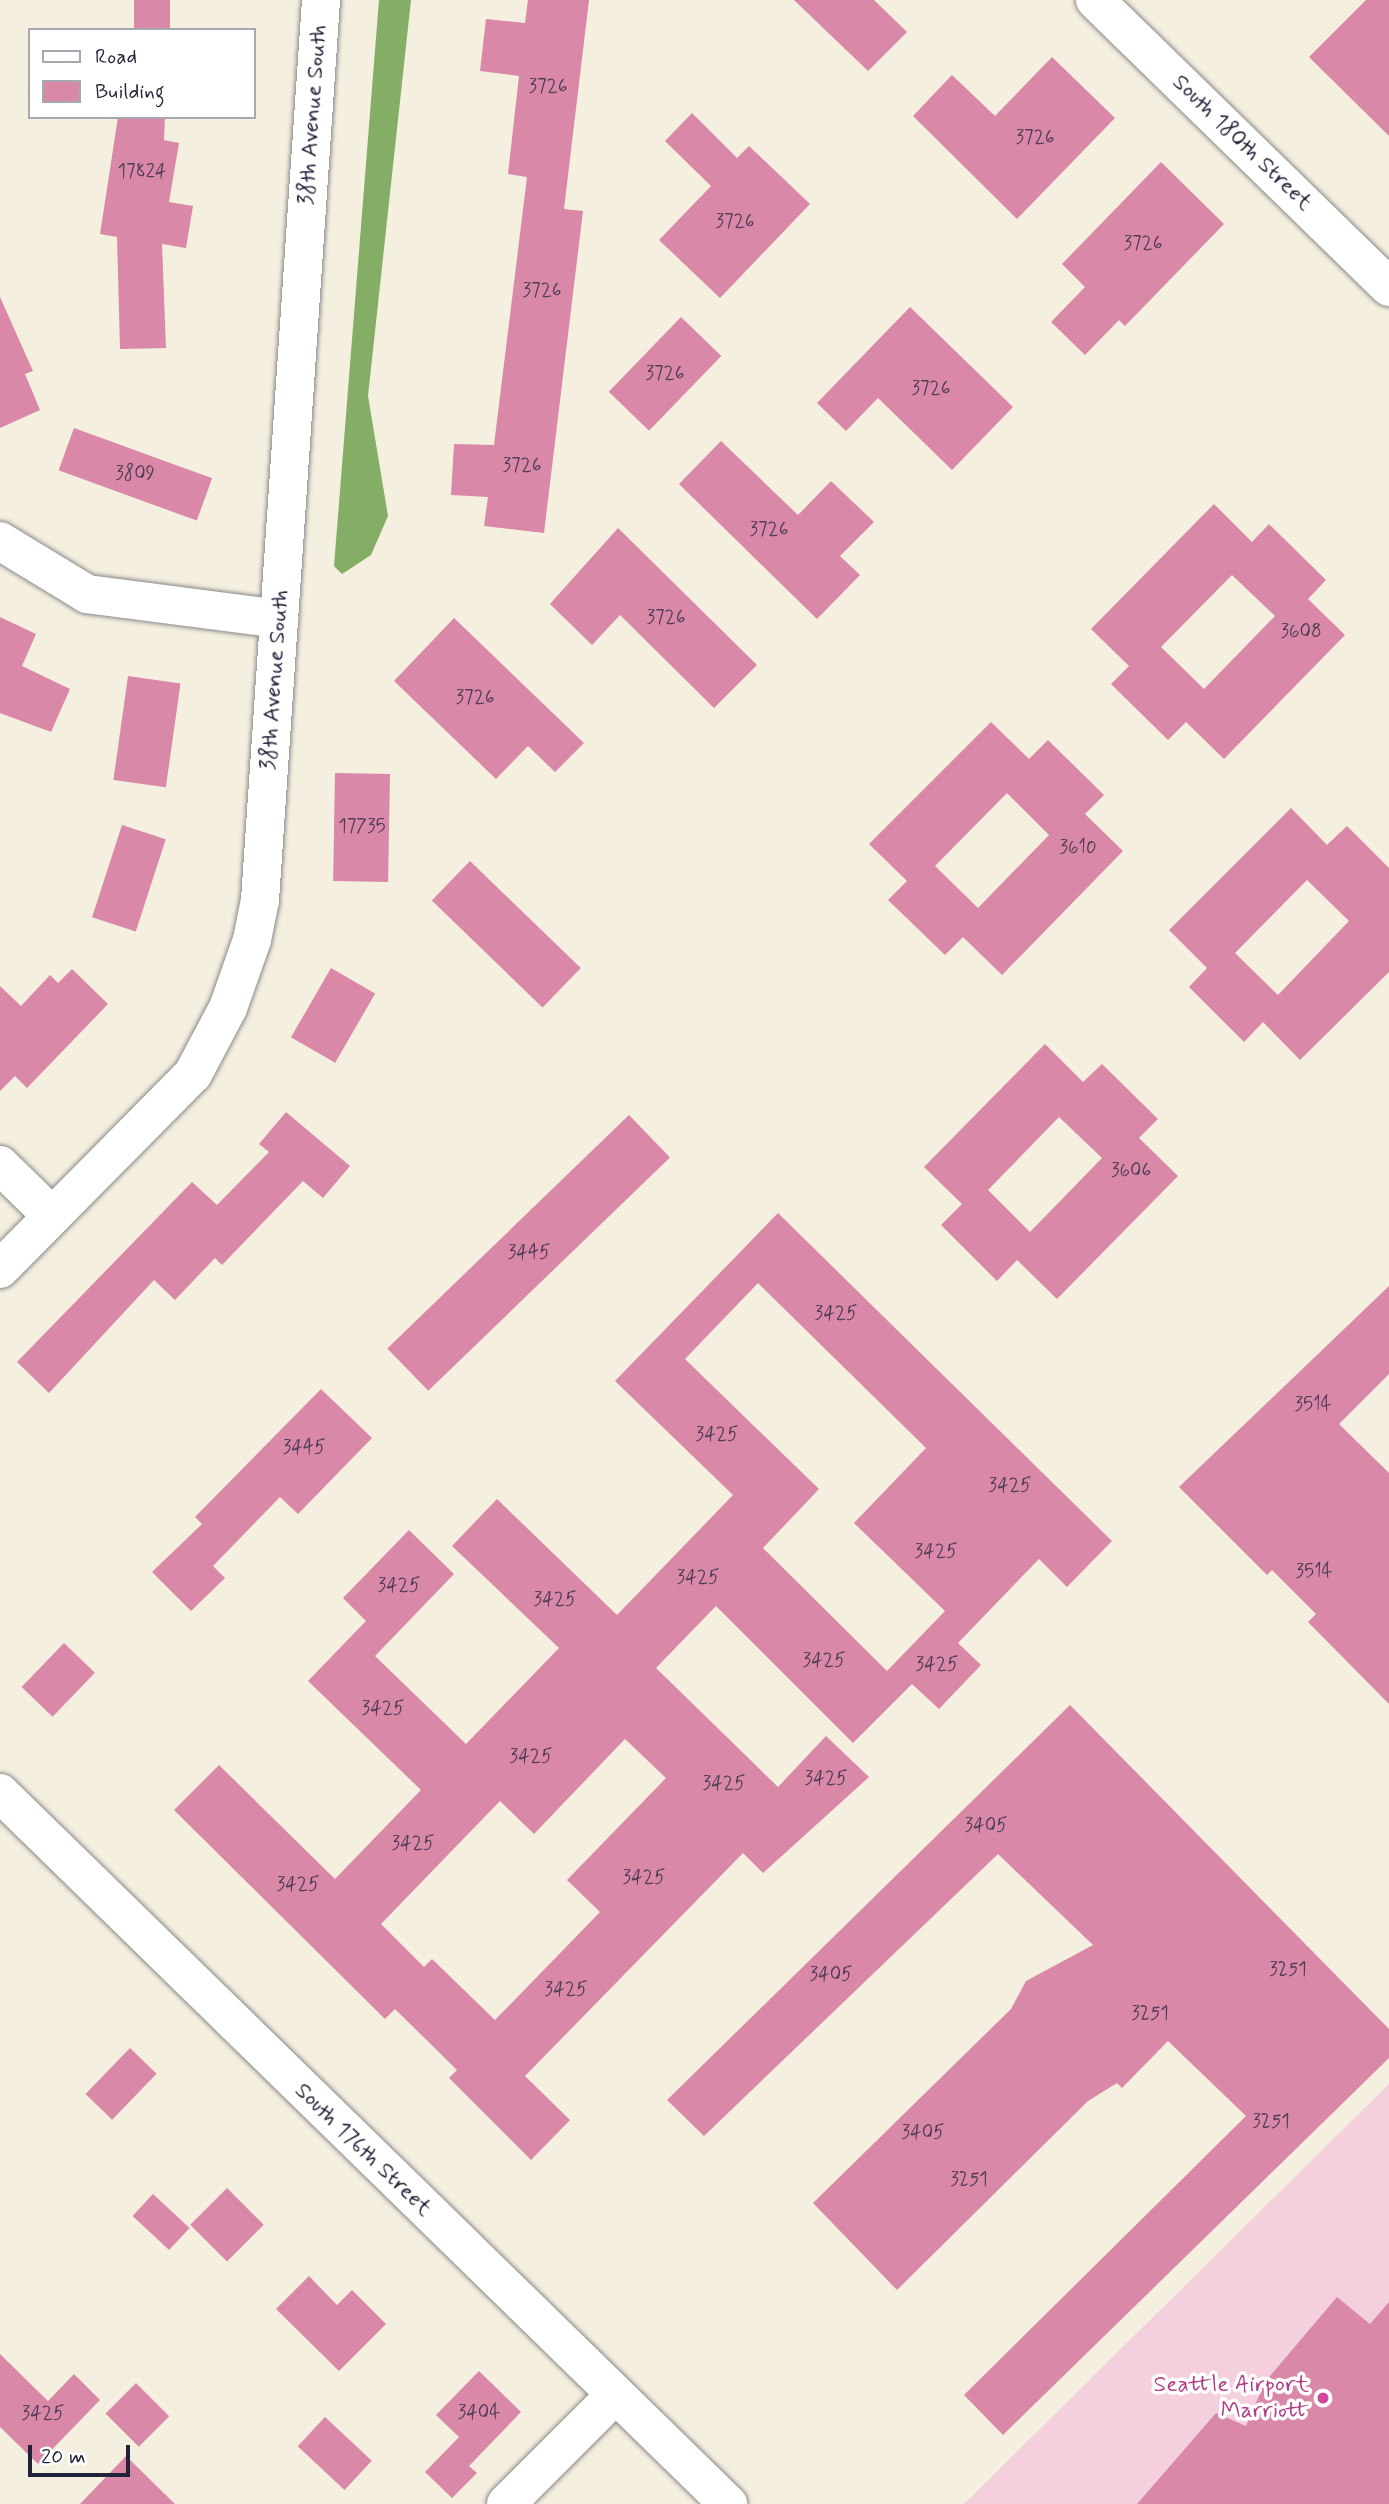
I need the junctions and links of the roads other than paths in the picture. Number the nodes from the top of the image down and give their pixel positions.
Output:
1 (321, 0) edge
2 (1095, 0) edge
3 (1389, 287) edge
4 (0, 541) edge
5 (279, 619) junction
6 (0, 1166) edge
7 (52, 1216) junction
8 (0, 1269) edge
9 (0, 1793) edge
10 (615, 2395) junction
11 (506, 2504) edge
12 (728, 2504) edge

1 - 5 street, 38th Avenue South
2 - 3 street, South 180th Street
4 - 5 street
5 - 7 street, 38th Avenue South
6 - 7 street
7 - 8 street, 38th Avenue South
9 - 10 street, South 176th Street
10 - 11 street
10 - 12 street, South 176th Street

